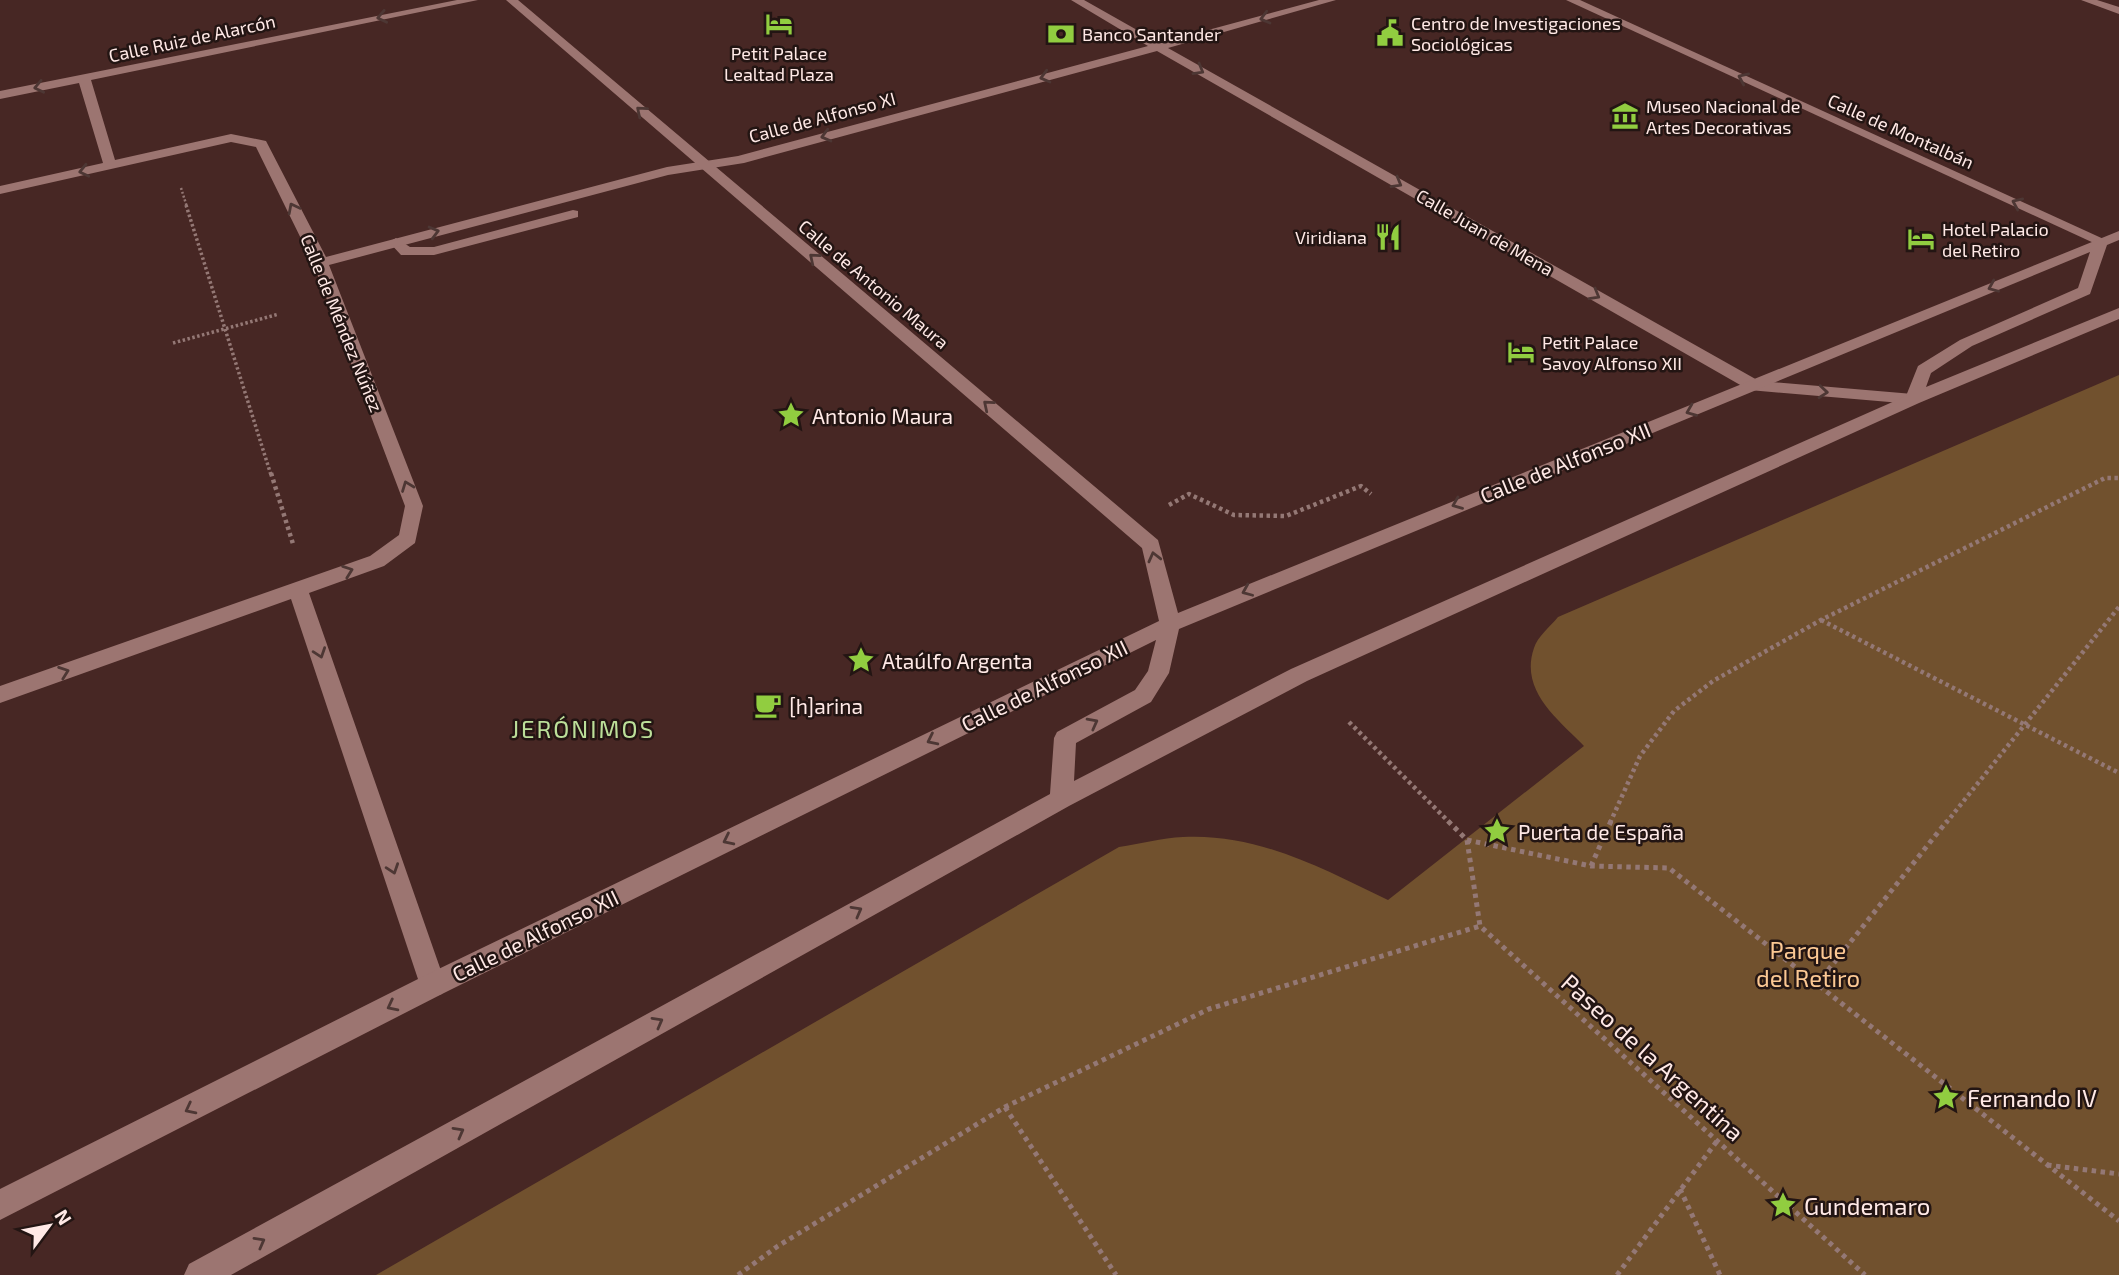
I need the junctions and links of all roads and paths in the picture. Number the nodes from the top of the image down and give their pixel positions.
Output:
1 (473, 0) edge
2 (511, 0) edge
3 (1076, 0) edge
4 (1331, 0) edge
5 (1571, 0) edge
6 (2086, 0) edge
7 (2119, 11) edge
8 (1157, 46) junction
9 (84, 78) junction
10 (0, 95) edge
11 (110, 165) junction
12 (705, 165) junction
13 (180, 184) dead end
14 (0, 190) edge
15 (573, 214) dead end
16 (2119, 234) edge
17 (2101, 241) junction
18 (396, 242) junction
19 (321, 263) junction
20 (2119, 313) edge
21 (279, 314) dead end
22 (225, 329) junction
23 (173, 343) dead end
24 (1755, 386) junction
25 (1913, 399) junction
26 (2119, 478) edge
27 (294, 548) dead end
28 (298, 589) junction
29 (2119, 607) edge
30 (1821, 620) junction
31 (1170, 624) junction
32 (0, 695) edge
33 (1349, 722) dead end
34 (2025, 724) junction
35 (2119, 773) edge
36 (1061, 799) junction
37 (1467, 839) junction
38 (1591, 866) junction
39 (1480, 926) junction
40 (1817, 984) junction
41 (433, 985) junction
42 (1005, 1107) junction
43 (1717, 1141) junction
44 (2047, 1165) junction
45 (2119, 1174) edge
46 (1680, 1189) junction
47 (0, 1205) edge
48 (2119, 1222) edge
49 (200, 1275) edge
50 (738, 1275) edge
51 (1116, 1275) edge
52 (1617, 1275) edge
53 (1720, 1275) edge
54 (1865, 1275) edge

1 -> 9 street, Calle Ruiz de Alarcón
12 -> 2 street, Calle de Antonio Maura
3 - 8 street, Calle Juan de Mena
4 -> 8 street, Calle de Alfonso XI
17 -> 5 street, Calle de Montalbán
6 - 7 street
8 -> 12 street, Calle de Alfonso XI
8 -> 24 street, Calle Juan de Mena
9 -> 10 street, Calle Ruiz de Alarcón
9 - 11 street
11 -> 14 street, Calle de Méndez Núñez
19 -> 11 street, Calle de Méndez Núñez
18 -> 12 street, Calle de Alfonso XI
31 -> 12 street, Calle de Antonio Maura
13 - 22 path
15 - 18 street
16 - 17 street, Calle de Alfonso XII
17 -> 24 street, Calle de Alfonso XII
17 - 25 street
18 - 19 street, Calle de Alfonso XI
28 -> 19 street, Calle de Méndez Núñez
20 - 25 street
21 - 22 path
22 - 23 path
22 - 27 path
24 -> 25 street, Calle Juan de Mena
24 -> 31 street, Calle de Alfonso XII
25 - 36 street
26 - 30 path
32 -> 28 street, Calle de Méndez Núñez
28 -> 41 street
29 - 34 path
30 - 34 path
30 - 38 path
36 -> 31 street
31 -> 41 street, Calle de Alfonso XII
33 - 37 path
34 - 35 path
34 - 40 path
49 -> 36 street
37 - 38 path
37 - 39 path
38 - 40 path
39 - 42 path
39 - 43 path, Paseo de la Argentina
40 - 44 path
41 -> 47 street, Calle de Alfonso XII
42 - 50 path
42 - 51 path
43 - 46 path
43 - 54 path, Paseo de la Argentina
44 - 45 path
44 - 48 path
46 - 52 path
46 - 53 path

